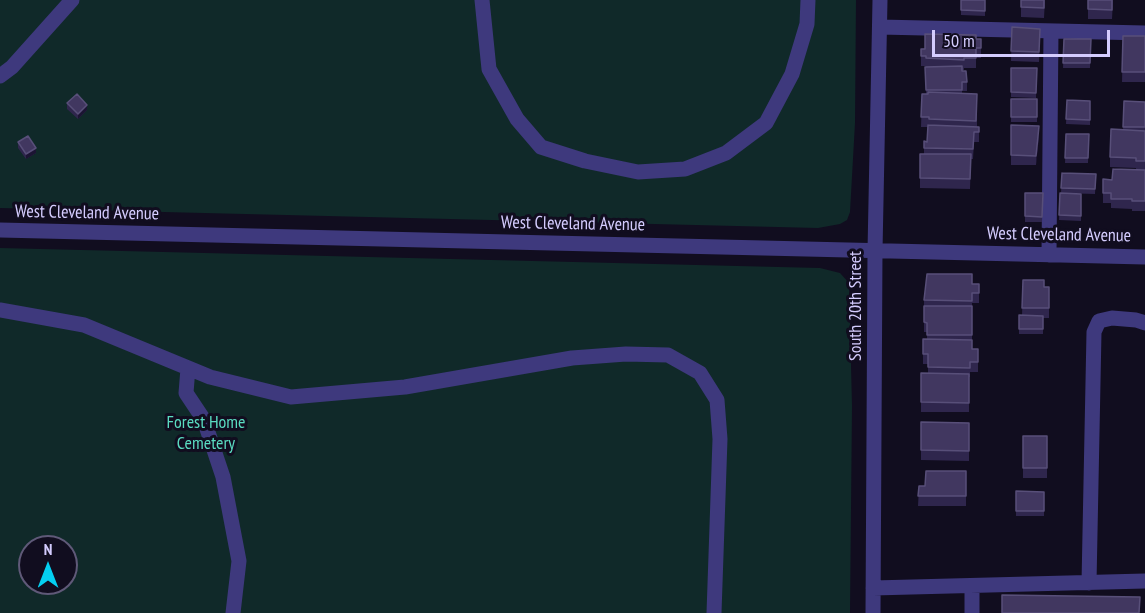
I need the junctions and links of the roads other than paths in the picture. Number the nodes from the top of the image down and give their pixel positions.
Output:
1 (72, 0) edge
2 (482, 0) edge
3 (808, 0) edge
4 (880, 0) edge
5 (880, 27) junction
6 (1051, 31) junction
7 (1145, 33) edge
8 (0, 76) edge
9 (0, 230) edge
10 (875, 251) junction
11 (1049, 255) junction
12 (1145, 257) edge
13 (0, 310) edge
14 (1145, 323) edge
15 (188, 368) junction
16 (1145, 581) edge
17 (1089, 583) junction
18 (972, 586) junction
19 (873, 588) junction
20 (233, 613) edge
21 (714, 613) edge
22 (873, 613) edge
23 (972, 613) edge

1 - 8 street
2 - 3 street
4 - 5 street, South 20th Street
5 - 6 street
5 - 10 street, South 20th Street
6 - 7 street
6 - 11 street
9 - 10 street, West Cleveland Avenue
10 - 11 street, West Cleveland Avenue
10 - 19 street, South 20th Street
11 - 12 street, West Cleveland Avenue
13 - 15 street
14 - 17 street
15 - 20 street
15 - 21 street
16 - 17 street
17 - 18 street
18 - 19 street
18 - 23 street
19 - 22 street, South 20th Street

